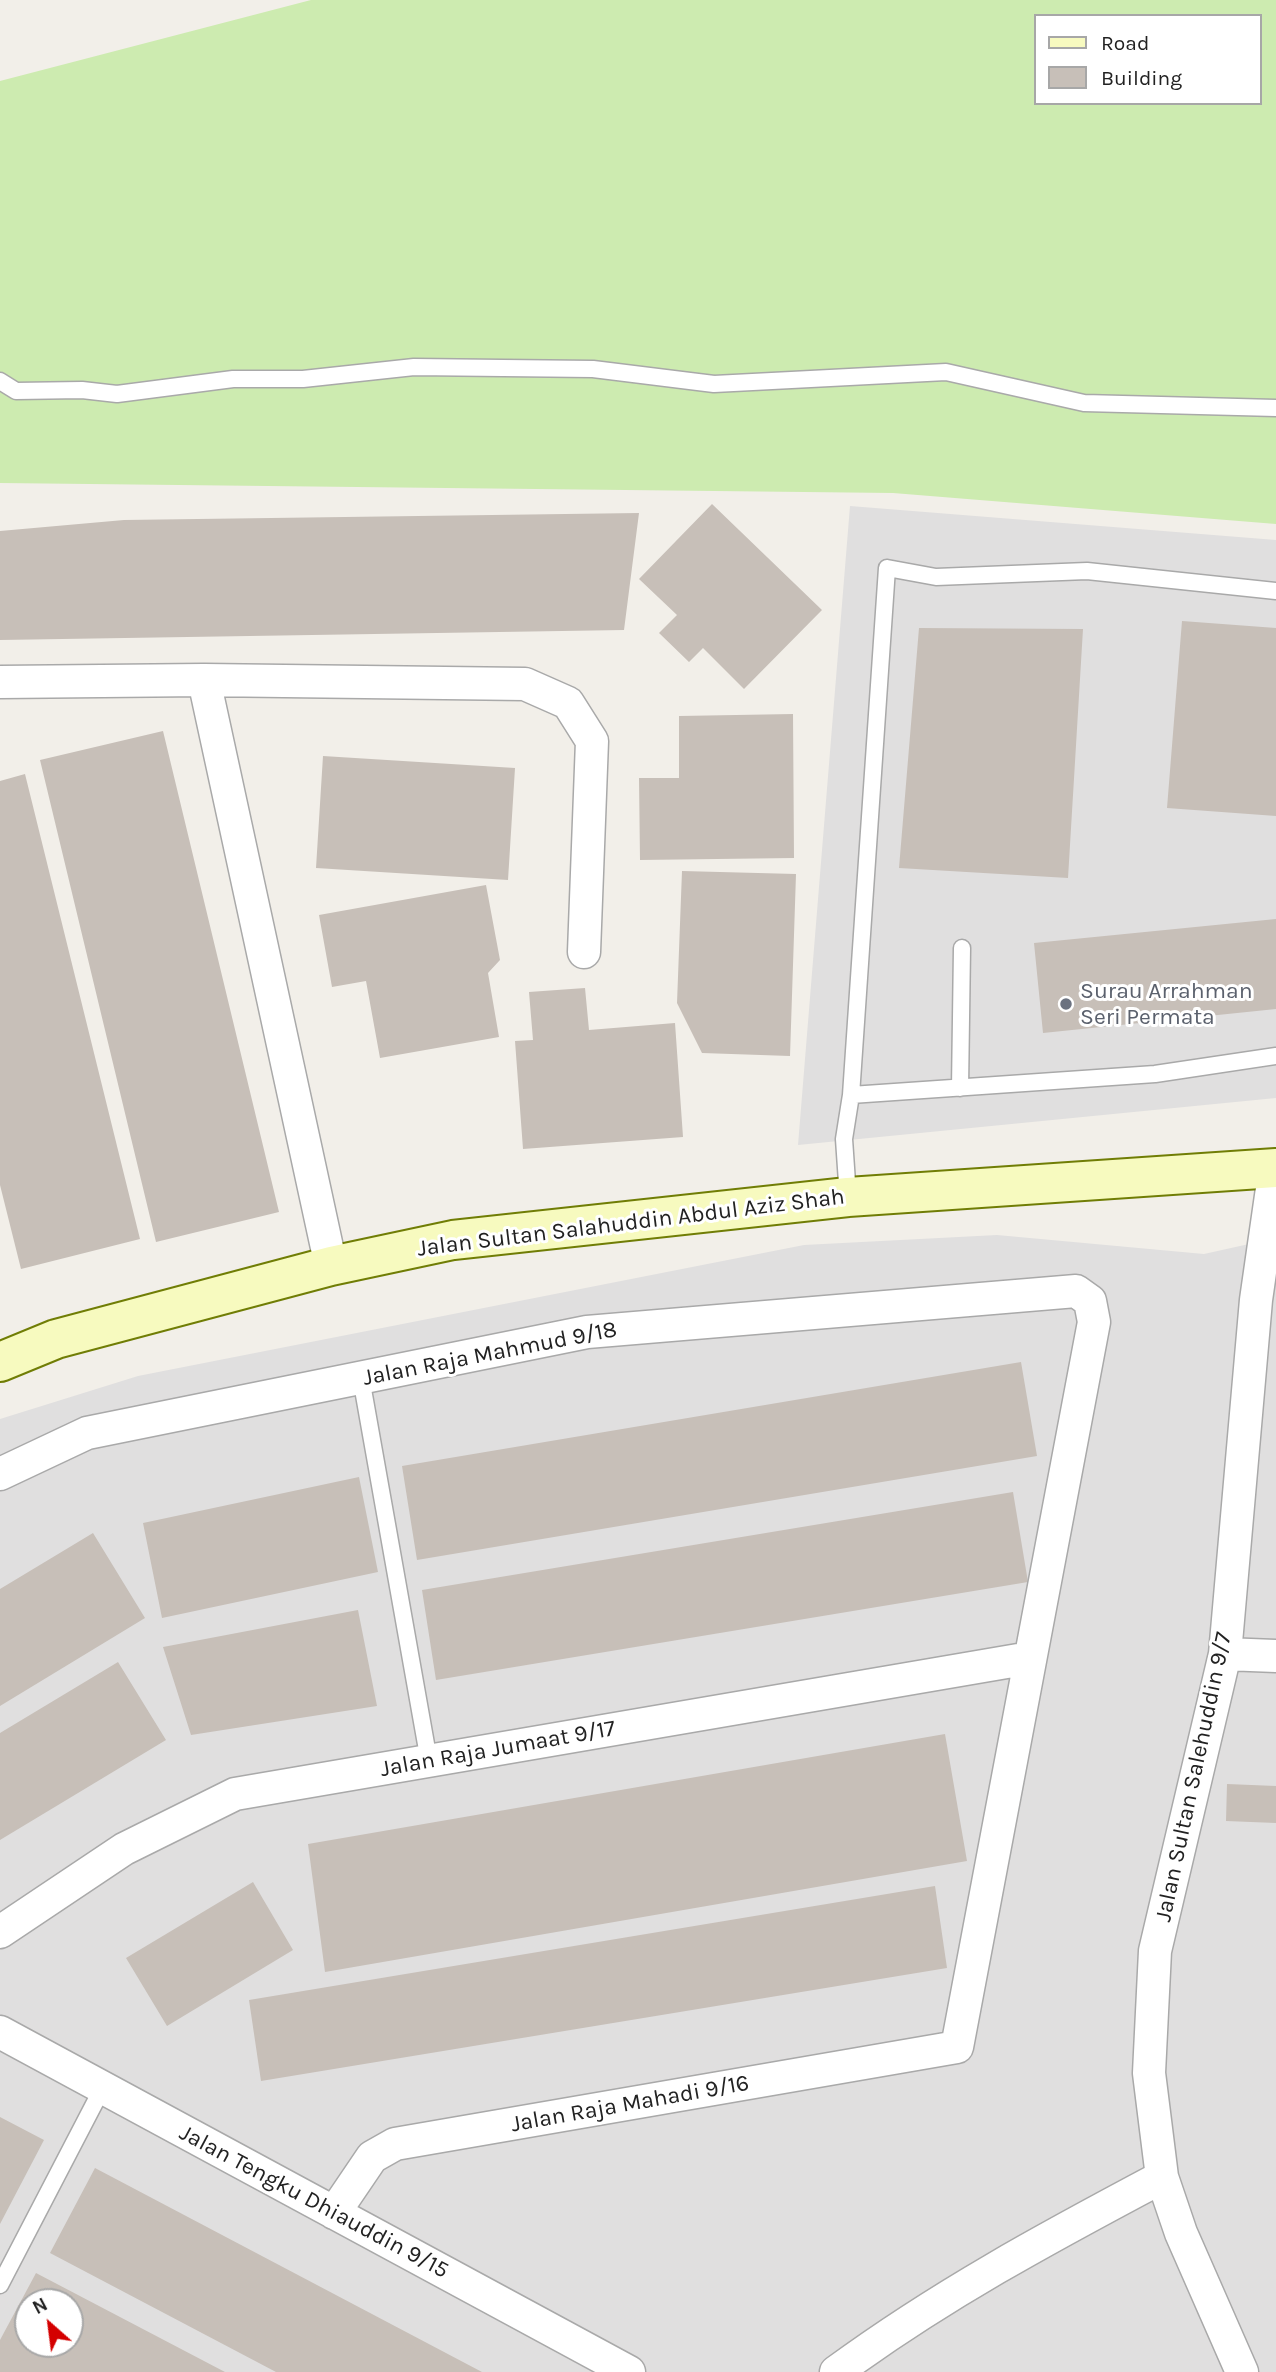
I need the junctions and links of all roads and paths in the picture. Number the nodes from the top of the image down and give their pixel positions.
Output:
1 (0, 381) edge
2 (1276, 408) edge
3 (1276, 591) edge
4 (204, 680) junction
5 (0, 682) edge
6 (962, 948) dead end
7 (584, 952) dead end
8 (1276, 1056) edge
9 (960, 1088) junction
10 (851, 1096) junction
11 (1275, 1168) edge
12 (848, 1197) junction
13 (331, 1266) junction
14 (0, 1362) edge
15 (362, 1378) junction
16 (0, 1474) edge
17 (1225, 1654) junction
18 (1276, 1656) edge
19 (1030, 1658) junction
20 (429, 1761) junction
21 (0, 1932) edge
22 (0, 2032) edge
23 (103, 2087) junction
24 (1162, 2177) junction
25 (334, 2213) junction
26 (0, 2285) edge
27 (629, 2372) edge
28 (836, 2372) edge
29 (1241, 2372) edge

1 - 2 lane
3 - 10 lane
4 - 5 street
4 - 7 street
4 - 13 street
6 - 9 lane
8 - 9 lane
9 - 10 lane
10 - 12 lane
11 - 12 street, Jalan Sultan Salahuddin Abdul Aziz Shah
11 - 17 street, Jalan Sultan Salehuddin 9/7
12 - 13 street, Jalan Sultan Salahuddin Abdul Aziz Shah
13 - 14 street, Jalan Sultan Salahuddin Abdul Aziz Shah
15 - 16 street, Jalan Raja Mahmud 9/18
15 - 19 street, Jalan Raja Mahmud 9/18
15 - 20 lane
17 - 18 street
17 - 24 street, Jalan Sultan Salehuddin 9/7
19 - 20 street, Jalan Raja Jumaat 9/17
19 - 25 street, Jalan Raja Mahadi 9/16
20 - 21 street, Jalan Raja Jumaat 9/17
22 - 23 street, Jalan Tengku Dhiauddin 9/15
23 - 25 street, Jalan Tengku Dhiauddin 9/15
23 - 26 lane
24 - 28 street
24 - 29 street, Jalan Sultan Salehuddin 9/7
25 - 27 street, Jalan Tengku Dhiauddin 9/15

